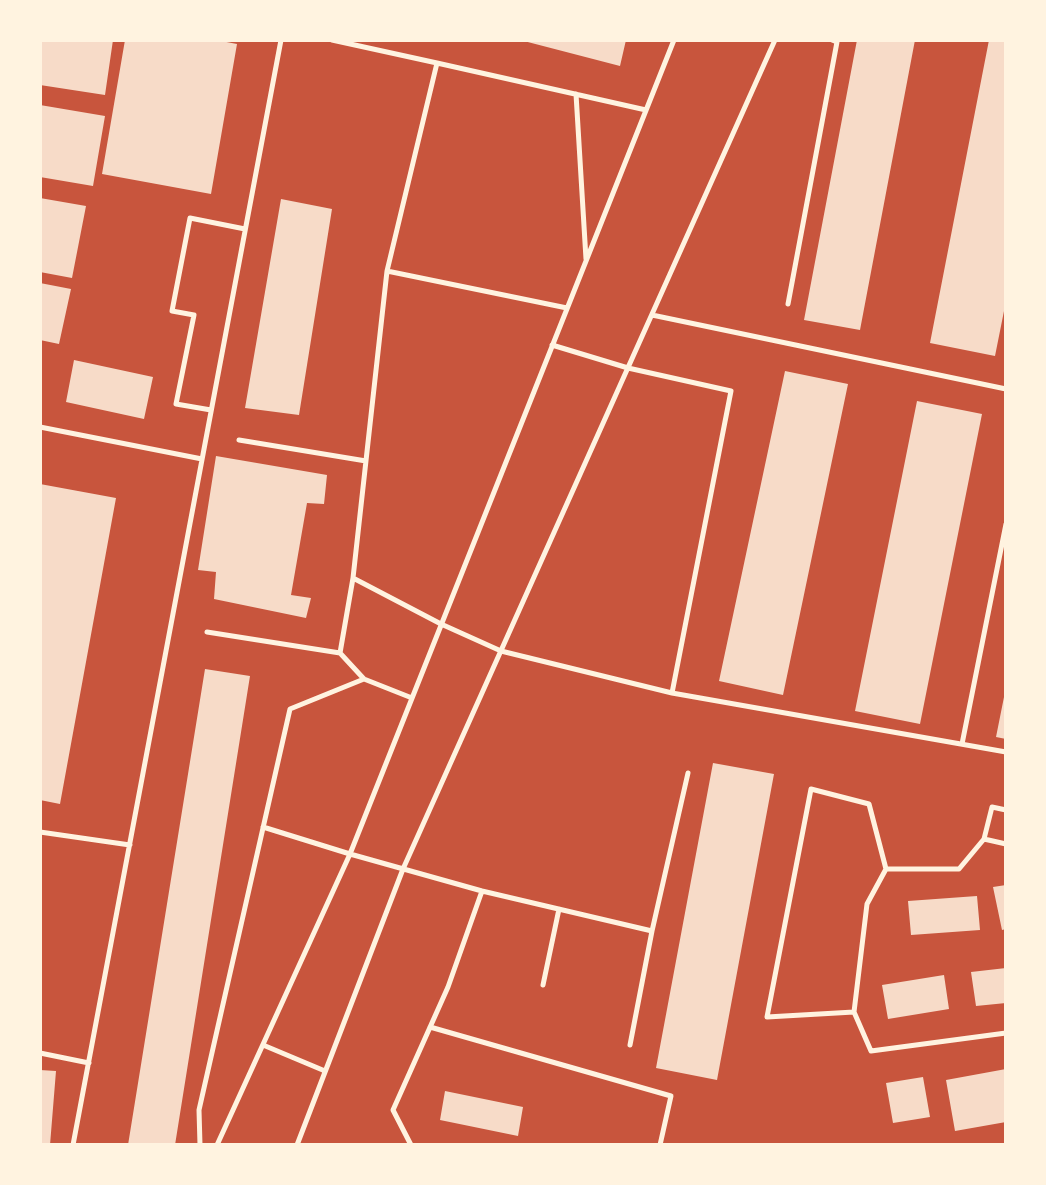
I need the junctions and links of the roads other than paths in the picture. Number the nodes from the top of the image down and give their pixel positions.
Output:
1 (281, 40) edge
2 (331, 40) edge
3 (674, 40) edge
4 (775, 40) edge
5 (832, 40) edge
6 (438, 63) junction
7 (576, 94) junction
8 (646, 110) junction
9 (245, 229) junction
10 (586, 261) junction
11 (387, 271) junction
12 (788, 304) dead end
13 (567, 308) junction
14 (652, 315) junction
15 (552, 345) junction
16 (628, 368) junction
17 (1006, 389) edge
18 (211, 410) junction
19 (40, 427) edge
20 (239, 440) dead end
21 (202, 459) junction
22 (366, 461) junction
23 (1006, 524) edge
24 (352, 578) junction
25 (441, 624) junction
26 (207, 632) dead end
27 (501, 651) junction
28 (340, 653) junction
29 (363, 679) junction
30 (672, 694) junction
31 (412, 698) junction
32 (962, 744) junction
33 (1006, 752) edge
34 (688, 773) dead end
35 (1006, 810) edge
36 (264, 827) junction
37 (40, 832) edge
38 (984, 839) junction
39 (1006, 844) edge
40 (130, 845) junction
41 (350, 854) junction
42 (403, 869) junction
43 (886, 869) junction
44 (482, 891) junction
45 (559, 909) junction
46 (652, 931) junction
47 (543, 985) dead end
48 (855, 1012) junction
49 (430, 1027) junction
50 (1006, 1033) edge
51 (263, 1045) junction
52 (630, 1045) dead end
53 (40, 1053) edge
54 (89, 1063) junction
55 (325, 1071) junction
56 (73, 1145) edge
57 (200, 1145) edge
58 (217, 1145) edge
59 (297, 1145) edge
60 (411, 1145) edge
61 (660, 1145) edge

1 - 9 lane
2 - 6 lane
3 - 8 lane
4 - 14 lane
5 - 12 lane
6 - 7 lane
6 - 11 lane
7 - 8 lane
7 - 10 lane
8 - 10 lane
9 - 18 lane
9 - 18 lane
10 - 13 lane
11 - 13 lane
11 - 22 lane
13 - 15 lane
14 - 16 lane
14 - 17 lane
15 - 16 lane
15 - 25 lane
16 - 27 lane
16 - 30 lane
18 - 21 lane
19 - 21 lane
20 - 22 lane
21 - 40 lane
22 - 24 lane
23 - 32 lane
24 - 25 lane
24 - 28 lane
25 - 27 lane
25 - 31 lane
26 - 28 lane
27 - 30 lane
27 - 42 lane
28 - 29 lane
29 - 31 lane
29 - 36 lane
30 - 32 lane
31 - 41 lane
32 - 33 lane
34 - 46 lane
35 - 38 lane
36 - 41 lane
36 - 57 lane
37 - 40 lane
38 - 39 lane
38 - 43 lane
40 - 54 lane
41 - 42 lane
41 - 51 lane
42 - 44 lane
42 - 55 lane
43 - 48 lane
43 - 48 lane
44 - 45 lane
44 - 49 lane
45 - 46 lane
45 - 47 lane
46 - 52 lane
48 - 50 lane
49 - 60 lane
49 - 61 lane
51 - 55 lane
51 - 58 lane
53 - 54 lane
54 - 56 lane
55 - 59 lane

